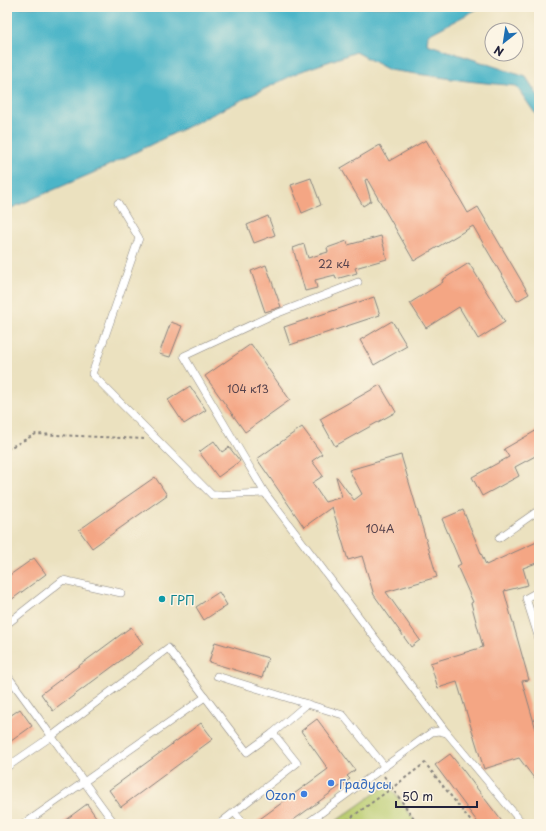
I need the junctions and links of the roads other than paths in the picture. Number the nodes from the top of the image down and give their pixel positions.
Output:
1 (118, 203) dead end
2 (358, 282) dead end
3 (265, 493) junction
4 (539, 510) edge
5 (499, 538) dead end
6 (539, 591) edge
7 (121, 593) dead end
8 (7, 624) edge
9 (539, 639) edge
10 (7, 675) edge
11 (217, 676) dead end
12 (205, 697) junction
13 (306, 704) junction
14 (273, 733) junction
15 (447, 733) junction
16 (52, 736) junction
17 (7, 767) edge
18 (383, 768) junction
19 (83, 782) junction
20 (234, 812) junction
21 (24, 824) edge
22 (115, 824) edge
23 (219, 824) edge
24 (244, 824) edge
25 (306, 824) edge
26 (522, 824) edge

1 - 3 lane
2 - 3 lane
3 - 15 lane
4 - 5 lane
6 - 9 lane
7 - 8 lane
10 - 16 lane
11 - 13 lane
12 - 14 lane
12 - 16 lane
12 - 19 lane
13 - 14 lane
13 - 18 lane
14 - 20 lane
15 - 18 lane
15 - 26 lane
16 - 17 lane
16 - 19 lane
18 - 25 lane
19 - 21 lane
19 - 22 lane
20 - 23 lane
20 - 24 lane

